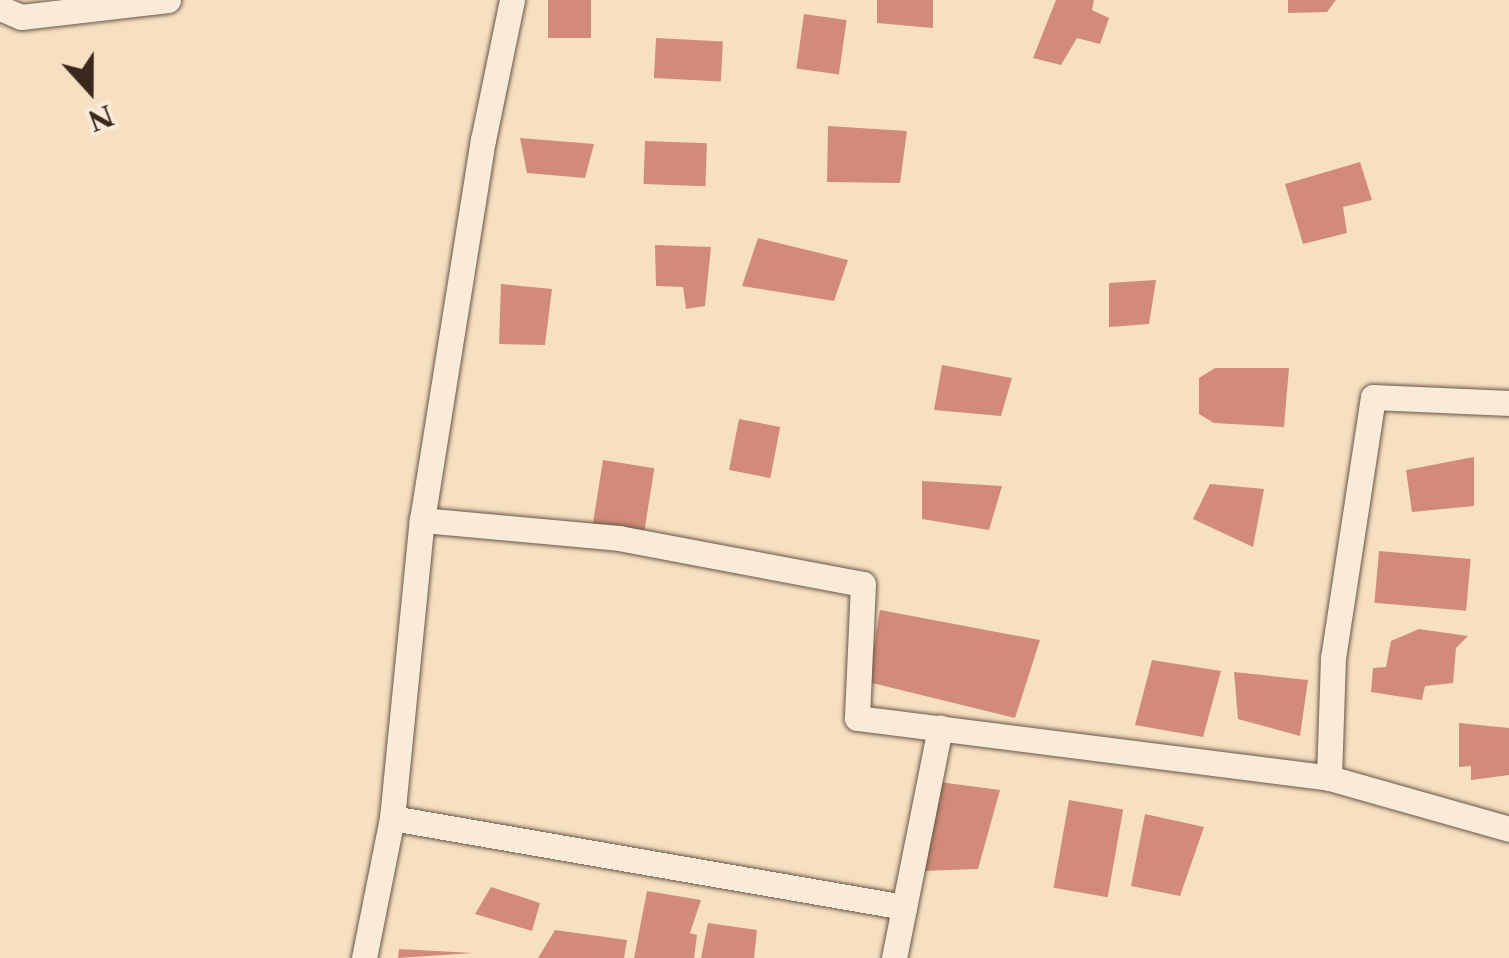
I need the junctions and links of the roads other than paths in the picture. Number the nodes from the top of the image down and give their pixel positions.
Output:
1 (168, 0) edge
2 (512, 0) edge
3 (0, 8) edge
4 (1509, 403) edge
5 (422, 520) junction
6 (940, 728) junction
7 (1329, 778) junction
8 (392, 818) junction
9 (1509, 829) edge
10 (904, 907) junction
11 (364, 958) edge
12 (894, 958) edge

1 - 3 street
2 - 5 street
4 - 7 street
5 - 6 street
5 - 8 street
6 - 7 street
6 - 10 street
7 - 9 street
8 - 10 street
8 - 11 street
10 - 12 street

